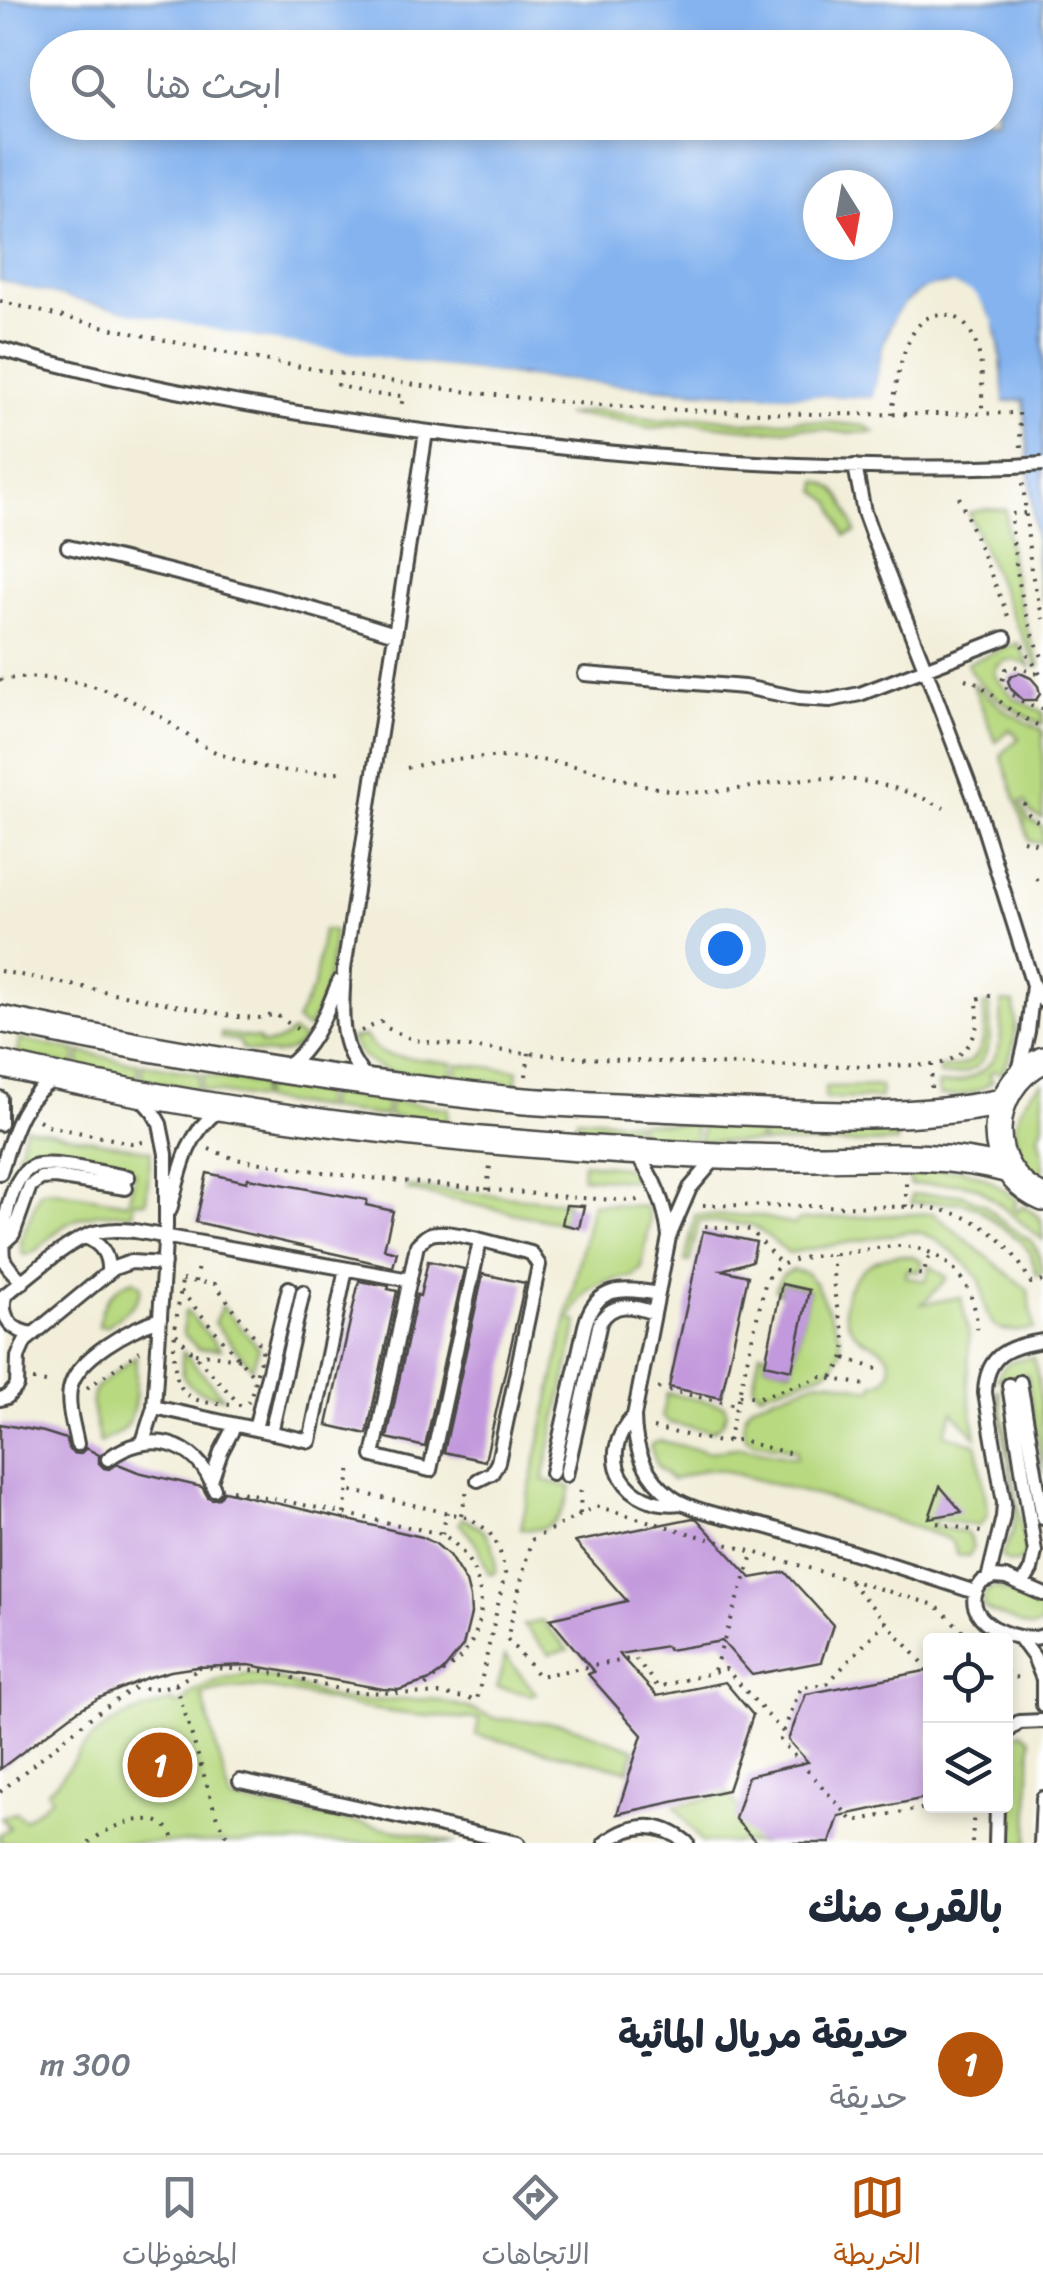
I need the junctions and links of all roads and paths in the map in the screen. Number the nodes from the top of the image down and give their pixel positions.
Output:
1 (0, 301) edge
2 (0, 349) edge
3 (341, 373) junction
4 (401, 408) dead end
5 (982, 414) junction
6 (892, 415) junction
7 (426, 432) junction
8 (1018, 464) junction
9 (1043, 464) edge
10 (855, 466) junction
11 (1023, 480) dead end
12 (959, 497) dead end
13 (1024, 513) junction
14 (68, 547) dead end
15 (1043, 619) edge
16 (1011, 633) junction
17 (395, 634) junction
18 (1043, 660) edge
19 (926, 668) junction
20 (585, 674) dead end
21 (1042, 678) edge
22 (964, 679) dead end
23 (0, 680) edge
24 (1043, 709) edge
25 (1043, 728) edge
26 (407, 768) dead end
27 (340, 772) dead end
28 (1024, 803) dead end
29 (944, 808) dead end
30 (1043, 823) edge
31 (1023, 840) dead end
32 (1043, 845) edge
33 (1043, 878) edge
34 (1036, 880) dead end
35 (344, 969) junction
36 (0, 971) edge
37 (1033, 985) junction
38 (994, 995) dead end
39 (1043, 1000) edge
40 (0, 1018) edge
41 (380, 1022) dead end
42 (314, 1038) junction
43 (1043, 1060) edge
44 (0, 1064) edge
45 (282, 1070) junction
46 (57, 1078) junction
47 (1017, 1078) junction
48 (370, 1083) junction
49 (134, 1092) junction
50 (0, 1098) edge
51 (1002, 1102) junction
52 (222, 1107) junction
53 (35, 1114) dead end
54 (0, 1124) edge
55 (164, 1136) junction
56 (193, 1138) junction
57 (634, 1152) junction
58 (718, 1156) junction
59 (1009, 1170) junction
60 (0, 1173) edge
61 (127, 1182) dead end
62 (658, 1192) junction
63 (1043, 1198) edge
64 (693, 1205) dead end
65 (705, 1226) dead end
66 (166, 1232) junction
67 (86, 1237) junction
68 (669, 1237) junction
69 (480, 1241) junction
70 (200, 1243) junction
71 (2, 1246) edge
72 (930, 1253) junction
73 (834, 1254) junction
74 (164, 1264) junction
75 (782, 1264) junction
76 (346, 1268) junction
77 (108, 1272) junction
78 (908, 1272) dead end
79 (410, 1280) junction
80 (1043, 1281) edge
81 (23, 1282) junction
82 (196, 1282) junction
83 (181, 1291) junction
84 (658, 1294) junction
85 (2, 1297) edge
86 (654, 1312) junction
87 (160, 1319) junction
88 (34, 1334) junction
89 (176, 1334) junction
90 (977, 1337) dead end
91 (1043, 1341) edge
92 (193, 1352) junction
93 (845, 1358) junction
94 (240, 1360) junction
95 (883, 1371) dead end
96 (255, 1377) junction
97 (832, 1377) junction
98 (871, 1386) dead end
99 (656, 1388) dead end
100 (739, 1395) junction
101 (0, 1399) edge
102 (736, 1405) junction
103 (242, 1406) junction
104 (154, 1407) junction
105 (634, 1416) junction
106 (235, 1425) junction
107 (648, 1427) dead end
108 (255, 1429) junction
109 (271, 1432) junction
110 (728, 1441) junction
111 (143, 1442) junction
112 (77, 1444) dead end
113 (792, 1454) dead end
114 (108, 1459) dead end
115 (351, 1466) dead end
116 (478, 1480) dead end
117 (580, 1484) dead end
118 (212, 1485) junction
119 (348, 1490) junction
120 (467, 1490) dead end
121 (681, 1503) junction
122 (447, 1512) junction
123 (344, 1514) junction
124 (461, 1514) junction
125 (580, 1514) junction
126 (1043, 1518) edge
127 (937, 1523) dead end
128 (982, 1532) dead end
129 (442, 1534) junction
130 (754, 1552) junction
131 (988, 1579) junction
132 (848, 1580) junction
133 (1022, 1585) junction
134 (975, 1592) junction
135 (1043, 1594) edge
136 (886, 1621) junction
137 (478, 1628) junction
138 (492, 1630) junction
139 (965, 1633) edge
140 (1043, 1636) edge
141 (1020, 1638) junction
142 (923, 1663) edge
143 (713, 1672) junction
144 (1043, 1678) edge
145 (176, 1684) junction
146 (421, 1692) junction
147 (1043, 1705) edge
148 (1043, 1721) edge
149 (1013, 1725) edge
150 (783, 1732) junction
151 (240, 1781) dead end
152 (0, 1792) edge
153 (1043, 1798) edge
154 (923, 1808) edge
155 (974, 1813) edge
156 (997, 1813) edge
157 (90, 1843) edge
158 (175, 1843) edge
159 (231, 1843) edge
160 (518, 1843) edge
161 (605, 1843) edge
162 (688, 1843) edge
163 (972, 1843) edge
164 (996, 1843) edge
165 (1041, 1843) edge

1 - 3 path
2 - 7 lane
3 - 4 path
3 - 6 path
5 - 6 path
5 - 6 path
5 - 8 path
7 - 10 lane
7 - 17 lane
8 - 9 lane, bridge
8 - 10 lane
10 - 19 lane
11 - 13 path
12 - 16 path
13 - 15 path
13 - 18 path
14 - 17 lane
16 - 19 lane
16 - 21 path
17 - 35 lane
19 - 20 lane
19 - 37 lane
21 - 24 path
22 - 25 path
23 - 27 path
26 - 29 path
28 - 30 path
31 - 32 path
33 - 34 path
35 - 42 lane
35 - 48 lane
36 - 42 path
37 - 39 lane
37 - 47 lane
38 - 41 path
40 - 45 street
42 - 45 lane
43 - 47 street
44 - 46 street
45 - 48 street
46 - 49 street
46 - 60 lane
47 - 51 street
48 - 51 street
49 - 52 street
49 - 55 lane
50 - 54 lane
51 - 59 street
52 - 56 lane
52 - 57 street
53 - 55 path
55 - 66 lane
56 - 62 path
56 - 66 lane
57 - 58 street
57 - 62 lane
58 - 59 street
58 - 68 lane
59 - 63 street
61 - 71 lane
62 - 68 lane
64 - 80 path
65 - 75 path
66 - 67 lane
66 - 70 lane
66 - 74 lane
67 - 77 lane
67 - 81 lane
68 - 84 lane
69 - 79 lane
69 - 79 lane
69 - 116 lane
70 - 76 lane
70 - 82 path
71 - 81 lane
72 - 73 path
72 - 78 path
72 - 90 path
73 - 75 path
73 - 93 path
74 - 77 lane
74 - 87 lane
75 - 100 path
76 - 79 lane
76 - 109 lane
77 - 88 lane
81 - 85 lane
82 - 83 path
82 - 96 path
83 - 89 path
83 - 94 path
84 - 86 lane
84 - 86 lane
85 - 88 lane
86 - 105 lane
87 - 104 lane
87 - 112 lane
88 - 101 lane
89 - 92 path
89 - 103 path
91 - 131 lane
92 - 94 path
92 - 103 path
93 - 95 path
93 - 97 path
94 - 96 path
96 - 103 path
97 - 98 path
97 - 100 path
99 - 102 path
100 - 102 path
102 - 110 path
104 - 106 lane
104 - 111 lane
105 - 121 lane
105 - 121 lane
106 - 108 lane
106 - 118 lane
107 - 110 path
108 - 109 lane
108 - 109 lane
110 - 113 path
111 - 114 lane
111 - 118 lane
115 - 119 path
117 - 125 path
118 - 123 path
119 - 122 path
119 - 123 path
120 - 124 path
121 - 134 lane
122 - 124 path
122 - 129 path
123 - 129 path
124 - 138 path
125 - 130 path
125 - 143 path
126 - 133 lane
127 - 128 path
129 - 137 path
130 - 132 path
130 - 143 path
131 - 133 lane
131 - 134 lane
132 - 136 path
132 - 139 path
133 - 135 lane
134 - 141 lane
136 - 142 path
136 - 150 path
137 - 138 path
137 - 146 path
138 - 146 path
140 - 141 lane
141 - 144 lane
143 - 150 path
144 - 147 lane
145 - 146 path
145 - 152 path
145 - 159 path
148 - 149 lane
150 - 154 path
151 - 160 lane
153 - 165 lane
155 - 163 path
156 - 164 lane
157 - 158 path
161 - 162 lane

